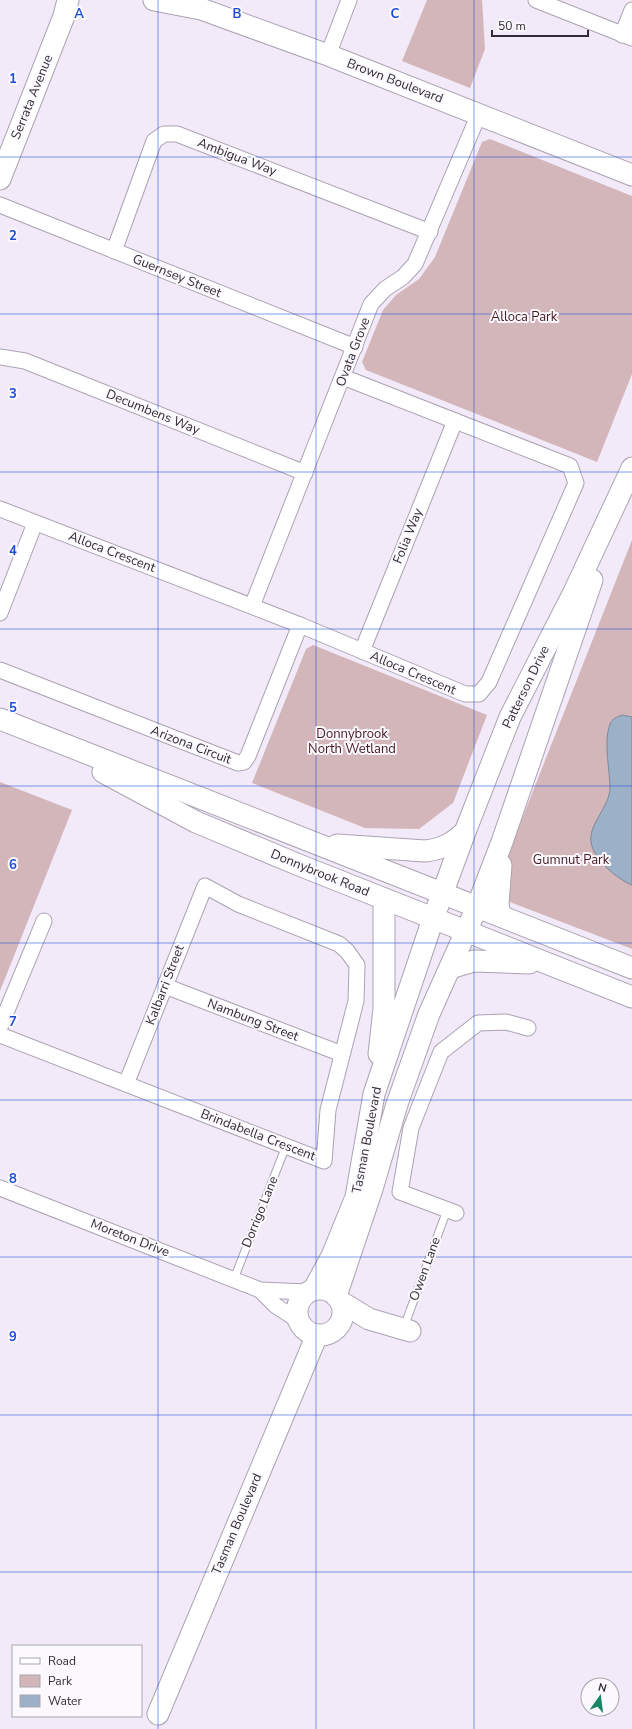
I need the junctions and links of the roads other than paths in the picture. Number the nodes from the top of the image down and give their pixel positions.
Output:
1 (154, 0) edge
2 (350, 0) edge
3 (536, 0) edge
4 (203, 4) edge
5 (69, 5) edge
6 (632, 10) edge
7 (627, 36) edge
8 (328, 55) junction
9 (479, 114) junction
10 (632, 175) edge
11 (0, 179) edge
12 (0, 205) edge
13 (430, 232) junction
14 (114, 251) junction
15 (355, 347) junction
16 (0, 357) edge
17 (343, 377) junction
18 (455, 421) junction
19 (632, 468) edge
20 (305, 473) junction
21 (624, 487) junction
22 (0, 508) edge
23 (35, 523) junction
24 (252, 606) junction
25 (0, 613) edge
26 (300, 625) junction
27 (362, 651) junction
28 (0, 670) edge
29 (9, 723) edge
30 (465, 832) junction
31 (502, 842) junction
32 (316, 844) junction
33 (204, 886) joint
34 (442, 893) junction
35 (384, 899) junction
36 (478, 907) junction
37 (500, 916) junction
38 (433, 919) junction
39 (44, 921) dead end
40 (467, 932) junction
41 (556, 967) junction
42 (450, 968) junction
43 (632, 968) edge
44 (165, 986) junction
45 (632, 997) edge
46 (0, 1027) edge
47 (528, 1028) dead end
48 (0, 1035) edge
49 (342, 1054) junction
50 (126, 1084) junction
51 (374, 1094) junction
52 (286, 1146) junction
53 (0, 1188) edge
54 (452, 1211) joint
55 (234, 1279) junction
56 (260, 1290) junction
57 (311, 1291) junction
58 (339, 1299) junction
59 (369, 1318) junction
60 (299, 1321) junction
61 (339, 1325) junction
62 (406, 1330) joint
63 (317, 1334) junction
64 (158, 1714) dead end

1 - 4 street, Brown Boulevard
2 - 8 street
3 - 7 street
4 - 8 street, Brown Boulevard
5 - 11 street, Serrata Avenue
6 - 7 street
8 - 9 street, Brown Boulevard
9 - 10 street, Brown Boulevard
9 - 13 street, Ovata Grove
12 - 14 street, Guernsey Street
13 - 14 street, Ambigua Way
13 - 15 street, Ovata Grove
14 - 15 street, Guernsey Street
15 - 17 street, Ovata Grove
16 - 20 street, Decumbens Way
17 - 18 street, Alloca Crescent
17 - 20 street, Ovata Grove
18 - 27 street, Folia Way
18 - 27 street, Alloca Crescent
19 - 21 street, Patterson Drive
20 - 24 street, Ovata Grove
21 - 30 street, Patterson Drive
21 - 31 street, Patterson Drive
22 - 23 street, Alloca Crescent
23 - 24 street, Alloca Crescent
23 - 25 street
24 - 26 street, Alloca Crescent
26 - 27 street, Alloca Crescent
26 - 28 street, Arizona Circuit
29 - 32 street, Donnybrook Road
29 - 35 street, Donnybrook Road
30 - 32 street
30 - 34 street, Patterson Drive
31 - 36 street, Patterson Drive
31 - 37 street
32 - 34 street, Donnybrook Road
33 - 44 street, Kalbarri Street
33 - 49 street, Brindabella Crescent
34 - 36 street, Donnybrook Road
34 - 38 street, Tasman Boulevard
35 - 38 street, Donnybrook Road
35 - 51 street
36 - 37 street, Donnybrook Road
36 - 40 street, Patterson Drive
37 - 43 street, Donnybrook Road
38 - 40 street, Donnybrook Road
38 - 51 street, Tasman Boulevard
39 - 46 street
40 - 41 street, Donnybrook Road
40 - 42 street, Tasman Boulevard
41 - 42 street
41 - 45 street, Donnybrook Road
42 - 58 street, Tasman Boulevard
44 - 49 street, Nambung Street
44 - 50 street, Kalbarri Street
47 - 54 street
48 - 50 street, Brindabella Crescent
49 - 52 street, Brindabella Crescent
50 - 52 street, Brindabella Crescent
51 - 57 street, Tasman Boulevard
52 - 55 lane, Dorrigo Lane
53 - 55 street, Moreton Drive
54 - 62 lane, Owen Lane
55 - 56 street, Moreton Drive
56 - 57 street, Moreton Drive
56 - 60 street, Moreton Drive
57 - 58 street
57 - 60 street
58 - 59 street
58 - 61 street
59 - 61 street
59 - 62 street
60 - 63 street
61 - 63 street
63 - 64 street, Tasman Boulevard

